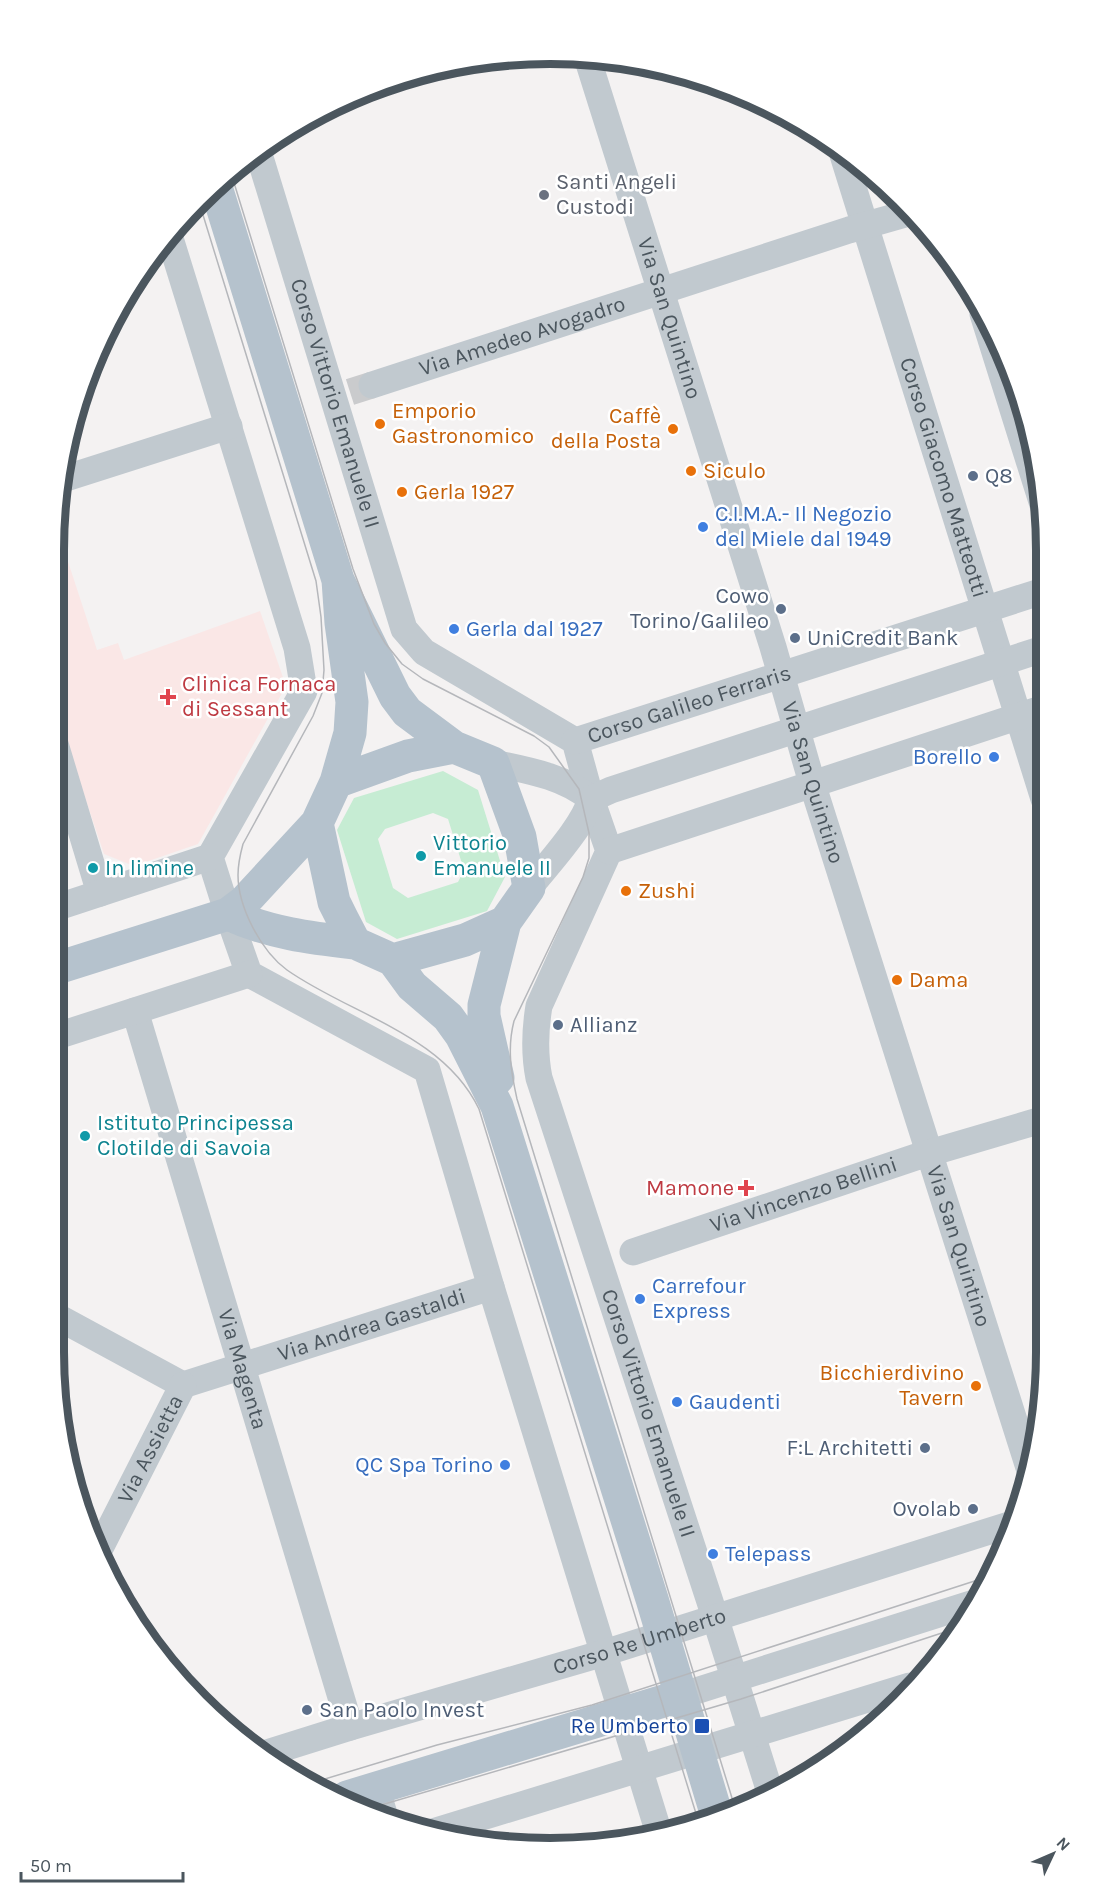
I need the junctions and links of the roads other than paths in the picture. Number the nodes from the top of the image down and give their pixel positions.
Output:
1 (590, 67) edge
2 (262, 160) edge
3 (846, 165) edge
4 (219, 196) edge
5 (902, 215) edge
6 (865, 226) junction
7 (172, 246) edge
8 (661, 292) junction
9 (352, 391) junction
10 (229, 426) junction
11 (71, 477) edge
12 (338, 580) junction
13 (1036, 593) edge
14 (984, 609) junction
15 (1036, 651) edge
16 (1000, 662) junction
17 (781, 673) junction
18 (1036, 711) edge
19 (1018, 717) junction
20 (797, 729) junction
21 (575, 741) junction
22 (454, 747) junction
23 (493, 763) junction
24 (64, 774) edge
25 (1036, 774) edge
26 (336, 782) junction
27 (812, 783) junction
28 (591, 799) junction
29 (317, 823) junction
30 (609, 851) junction
31 (210, 857) junction
32 (529, 888) junction
33 (100, 893) junction
34 (64, 905) edge
35 (228, 914) junction
36 (505, 922) junction
37 (355, 942) junction
38 (393, 960) junction
39 (64, 966) edge
40 (249, 974) junction
41 (135, 1011) junction
42 (64, 1034) edge
43 (497, 1106) junction
44 (1036, 1122) edge
45 (929, 1154) junction
46 (615, 1258) junction
47 (491, 1287) junction
48 (64, 1320) edge
49 (242, 1368) junction
50 (183, 1385) junction
51 (1025, 1455) edge
52 (1004, 1527) edge
53 (103, 1542) edge
54 (964, 1606) edge
55 (715, 1617) junction
56 (662, 1634) junction
57 (604, 1653) junction
58 (735, 1679) junction
59 (899, 1689) edge
60 (680, 1696) junction
61 (622, 1713) junction
62 (350, 1727) junction
63 (752, 1735) junction
64 (273, 1751) edge
65 (696, 1752) junction
66 (639, 1770) junction
67 (768, 1785) edge
68 (369, 1800) edge
69 (715, 1809) edge
70 (657, 1825) edge
71 (450, 1827) edge

1 - 8 street, Via San Quintino
2 - 9 street, Corso Vittorio Emanuele II
3 - 6 street, Corso Giacomo Matteotti
4 - 12 main road
5 - 6 street, Via Amedeo Avogadro
6 - 8 street, Via Amedeo Avogadro
6 - 14 street, Corso Giacomo Matteotti
7 - 10 street
8 - 9 street, Via Amedeo Avogadro
8 - 17 street, Via San Quintino
9 - 21 street, Corso Vittorio Emanuele II
10 - 11 street
10 - 31 street
12 - 22 main road
12 - 26 main road
13 - 14 street, Corso Galileo Ferraris
14 - 16 street, Corso Giacomo Matteotti
14 - 17 street, Corso Galileo Ferraris
15 - 16 street
16 - 19 street, Corso Giacomo Matteotti
16 - 20 street
17 - 20 street, Via San Quintino
17 - 21 street, Corso Galileo Ferraris
18 - 19 street
19 - 25 street, Corso Giacomo Matteotti
19 - 27 street
20 - 27 street, Via San Quintino
20 - 28 street
21 - 28 street
22 - 23 main road
22 - 26 main road
23 - 28 street
23 - 32 main road
24 - 33 street
26 - 29 main road
27 - 30 street
27 - 45 street, Via San Quintino
28 - 30 street
28 - 32 street
29 - 35 main road
29 - 37 main road
30 - 46 street, Corso Vittorio Emanuele II
31 - 33 street
31 - 35 street
32 - 36 main road
33 - 34 street
35 - 37 main road
35 - 39 main road
35 - 40 street
36 - 38 main road
36 - 43 main road
37 - 38 main road
38 - 43 main road
40 - 41 street
40 - 47 street
41 - 42 street
41 - 49 street, Via Magenta
43 - 56 main road
44 - 45 street, Via Vincenzo Bellini
45 - 46 street, Via Vincenzo Bellini
45 - 51 street, Via San Quintino
46 - 55 street, Corso Vittorio Emanuele II
47 - 49 street, Via Andrea Gastaldi
47 - 57 street
48 - 50 street, Via Assietta
49 - 50 street, Via Andrea Gastaldi
49 - 62 street, Via Magenta
50 - 53 street, Via Assietta
52 - 55 street, Corso Re Umberto
54 - 58 street
55 - 56 street, Corso Re Umberto
55 - 58 street, Corso Vittorio Emanuele II
56 - 57 street, Corso Re Umberto
56 - 60 main road
57 - 61 street
57 - 62 street, Corso Re Umberto
58 - 60 street
58 - 63 street, Corso Vittorio Emanuele II
59 - 63 street
60 - 61 main road
60 - 65 main road
61 - 66 street
61 - 68 main road
62 - 64 street, Corso Re Umberto
63 - 65 street
63 - 67 street, Corso Vittorio Emanuele II
65 - 66 street
65 - 69 main road
66 - 70 street
66 - 71 street

